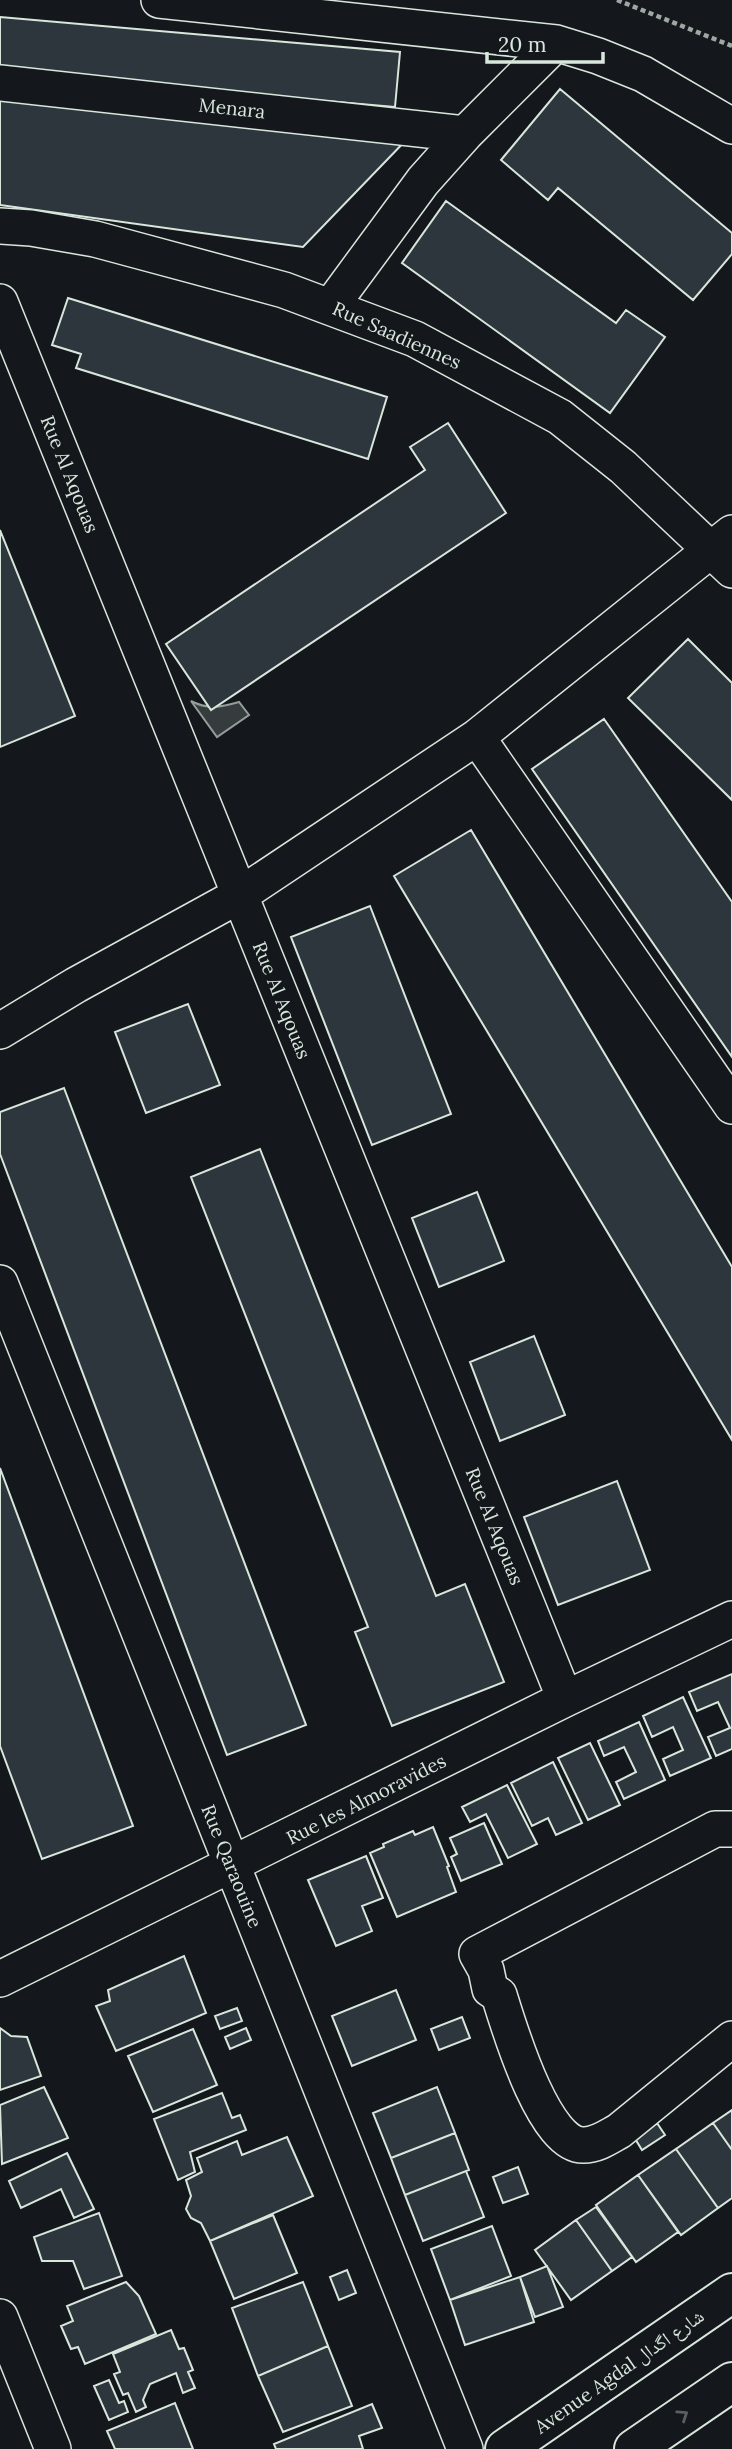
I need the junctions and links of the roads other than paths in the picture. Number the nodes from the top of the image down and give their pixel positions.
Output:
1 (159, 0) edge
2 (556, 43) junction
3 (0, 83) edge
4 (732, 126) edge
5 (465, 134) junction
6 (0, 226) edge
7 (0, 302) edge
8 (331, 306) junction
9 (726, 551) edge
10 (477, 737) junction
11 (240, 895) junction
12 (0, 1031) edge
13 (732, 1106) edge
14 (0, 1283) edge
15 (732, 1619) edge
16 (565, 1699) junction
17 (732, 1829) edge
18 (232, 1866) junction
19 (0, 1979) edge
20 (732, 2039) edge
21 (732, 2293) edge
22 (0, 2317) edge
23 (732, 2382) edge
24 (53, 2449) edge
25 (465, 2449) edge
26 (505, 2449) edge
27 (634, 2449) edge

1 - 2 street
2 - 4 street
2 - 5 street
3 - 5 street, Menara
5 - 8 street
6 - 8 street, Rue Saadiennes
7 - 11 street, Rue Al Aqouas
8 - 9 street, Rue Saadiennes
9 - 10 street
10 - 11 street
10 - 13 street
11 - 12 street
11 - 16 street, Rue Al Aqouas
14 - 18 street, Rue Qaraouine
15 - 16 street, Rue les Almoravides
16 - 18 street, Rue les Almoravides
17 - 20 street
18 - 19 street, Rue les Almoravides
18 - 25 street, Rue Qaraouine
21 - 26 street, Avenue Agdal شارع اگدال
22 - 24 street
27 -> 23 street

